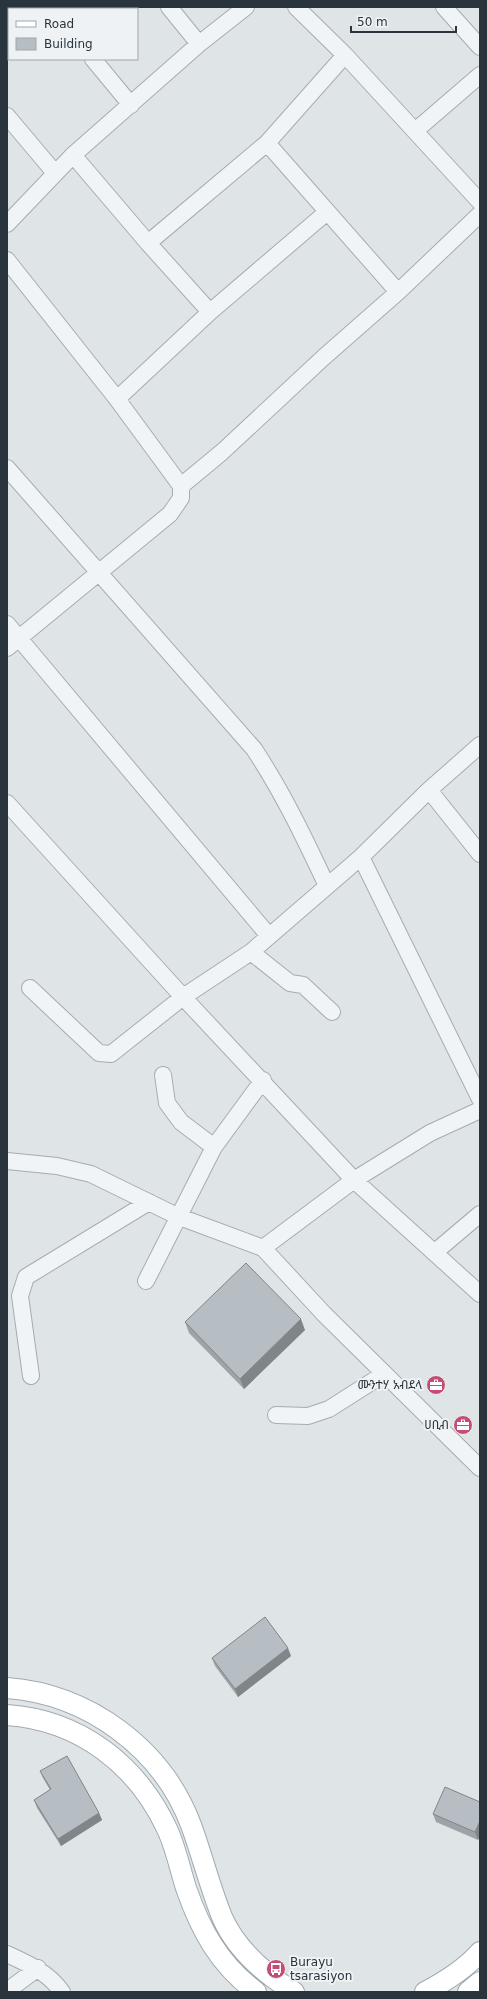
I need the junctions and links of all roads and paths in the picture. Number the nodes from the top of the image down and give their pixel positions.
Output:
1 (169, 7) edge
2 (246, 7) edge
3 (296, 7) edge
4 (444, 7) edge
5 (199, 44) junction
6 (480, 47) edge
7 (345, 55) junction
8 (93, 60) edge
9 (480, 75) edge
10 (131, 105) junction
11 (7, 116) edge
12 (414, 131) junction
13 (267, 143) junction
14 (73, 155) junction
15 (56, 172) junction
16 (480, 202) edge
17 (327, 212) junction
18 (480, 214) edge
19 (7, 224) edge
20 (148, 243) junction
21 (7, 260) edge
22 (398, 292) junction
23 (210, 312) junction
24 (117, 399) junction
25 (7, 468) edge
26 (181, 486) junction
27 (99, 573) junction
28 (7, 624) edge
29 (13, 643) edge
30 (480, 745) edge
31 (429, 790) junction
32 (7, 803) edge
33 (480, 854) edge
34 (362, 857) junction
35 (327, 886) junction
36 (268, 936) junction
37 (251, 952) junction
38 (30, 988) dead end
39 (183, 997) junction
40 (332, 1012) dead end
41 (163, 1075) dead end
42 (262, 1080) junction
43 (480, 1099) edge
44 (480, 1110) edge
45 (214, 1147) junction
46 (7, 1161) edge
47 (354, 1180) junction
48 (149, 1202) junction
49 (480, 1214) edge
50 (177, 1216) junction
51 (263, 1248) junction
52 (435, 1252) junction
53 (146, 1281) dead end
54 (480, 1294) edge
55 (384, 1374) junction
56 (31, 1376) dead end
57 (276, 1415) dead end
58 (480, 1468) edge
59 (7, 1688) edge
60 (7, 1715) edge
61 (119, 1730) junction
62 (105, 1750) junction
63 (480, 1952) edge
64 (7, 1954) edge
65 (38, 1968) junction
66 (480, 1982) edge
67 (7, 1991) edge
68 (62, 1992) edge
69 (256, 1992) edge
70 (294, 1992) edge
71 (425, 1992) edge
72 (468, 1992) edge

1 - 5 street
2 - 5 street
3 - 7 street
4 - 6 street
5 - 10 street
7 - 12 street
7 - 13 street
8 - 10 street
9 - 12 street
10 - 14 street
11 - 15 street
12 - 16 street
13 - 17 street
13 - 20 street
14 - 15 street
14 - 20 street
15 - 19 street
17 - 22 street
17 - 23 street
18 - 22 street
20 - 23 street
21 - 24 street
22 - 26 street
23 - 24 street
24 - 26 street
25 - 27 street
26 - 27 street
27 - 29 street
27 - 35 street
28 - 29 street
29 - 36 street
30 - 31 street
31 - 33 street
31 - 34 street
32 - 39 street
34 - 35 street
34 - 43 street
35 - 36 street
36 - 37 street
37 - 39 street
37 - 40 street
38 - 39 street
39 - 42 street
41 - 45 street
42 - 45 street
42 - 47 street
44 - 47 street
45 - 50 street
46 - 48 street
47 - 51 street
47 - 52 street
48 - 50 street
48 - 56 street
49 - 52 street
50 - 51 street
50 - 53 street
51 - 55 street
52 - 54 street
55 - 57 street
55 - 58 street
59 - 61 main road
60 - 62 main road
61 - 62 main road
61 - 70 main road
62 - 69 main road
63 - 71 main road
64 - 65 street
65 - 67 street
65 - 68 street
66 - 72 main road

